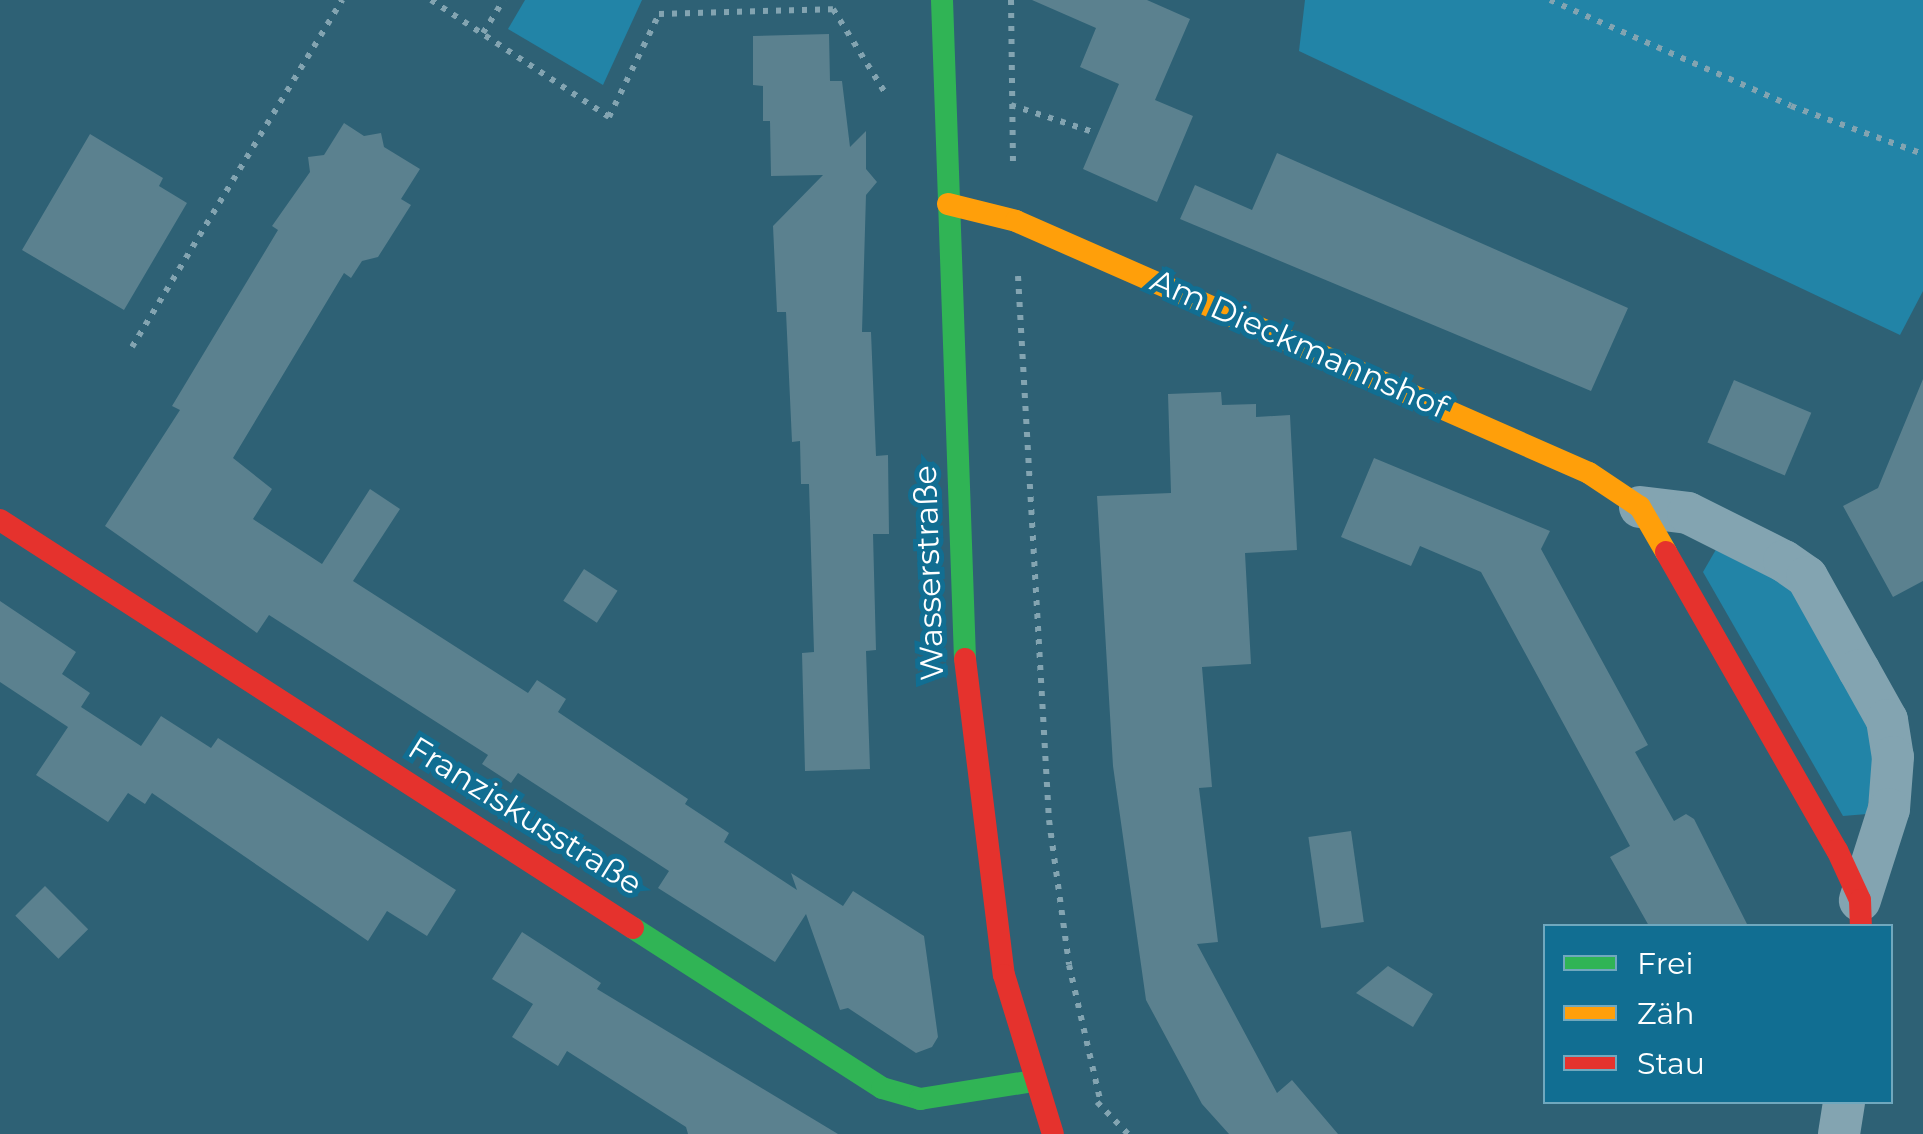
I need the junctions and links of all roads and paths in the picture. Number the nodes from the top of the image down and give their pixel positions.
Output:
1 (342, 0) edge
2 (431, 0) edge
3 (504, 0) edge
4 (942, 0) edge
5 (1010, 0) edge
6 (1550, 0) edge
7 (483, 34) junction
8 (884, 92) dead end
9 (1011, 105) junction
10 (1093, 132) dead end
11 (1923, 154) edge
12 (1013, 174) dead end
13 (948, 204) junction
14 (1018, 272) dead end
15 (132, 347) dead end
16 (1640, 507) junction
17 (0, 520) edge
18 (1861, 913) edge
19 (1034, 1082) junction
20 (1844, 1104) edge
21 (1053, 1134) edge
22 (1128, 1134) edge
23 (1839, 1134) edge

1 - 15 path
2 - 7 path
3 - 7 path
4 - 13 street, Wasserstraße
5 - 9 path
6 - 11 path
7 - 8 path
9 - 10 path
9 - 12 path
13 - 16 street, Am Dieckmannshof
13 - 19 street, Wasserstraße
14 - 22 path
16 - 18 street, Am Dieckmannshof
16 - 18 street, Am Dieckmannshof
17 - 19 street, Franziskusstraße
19 - 21 street, Wasserstraße
20 - 23 street

